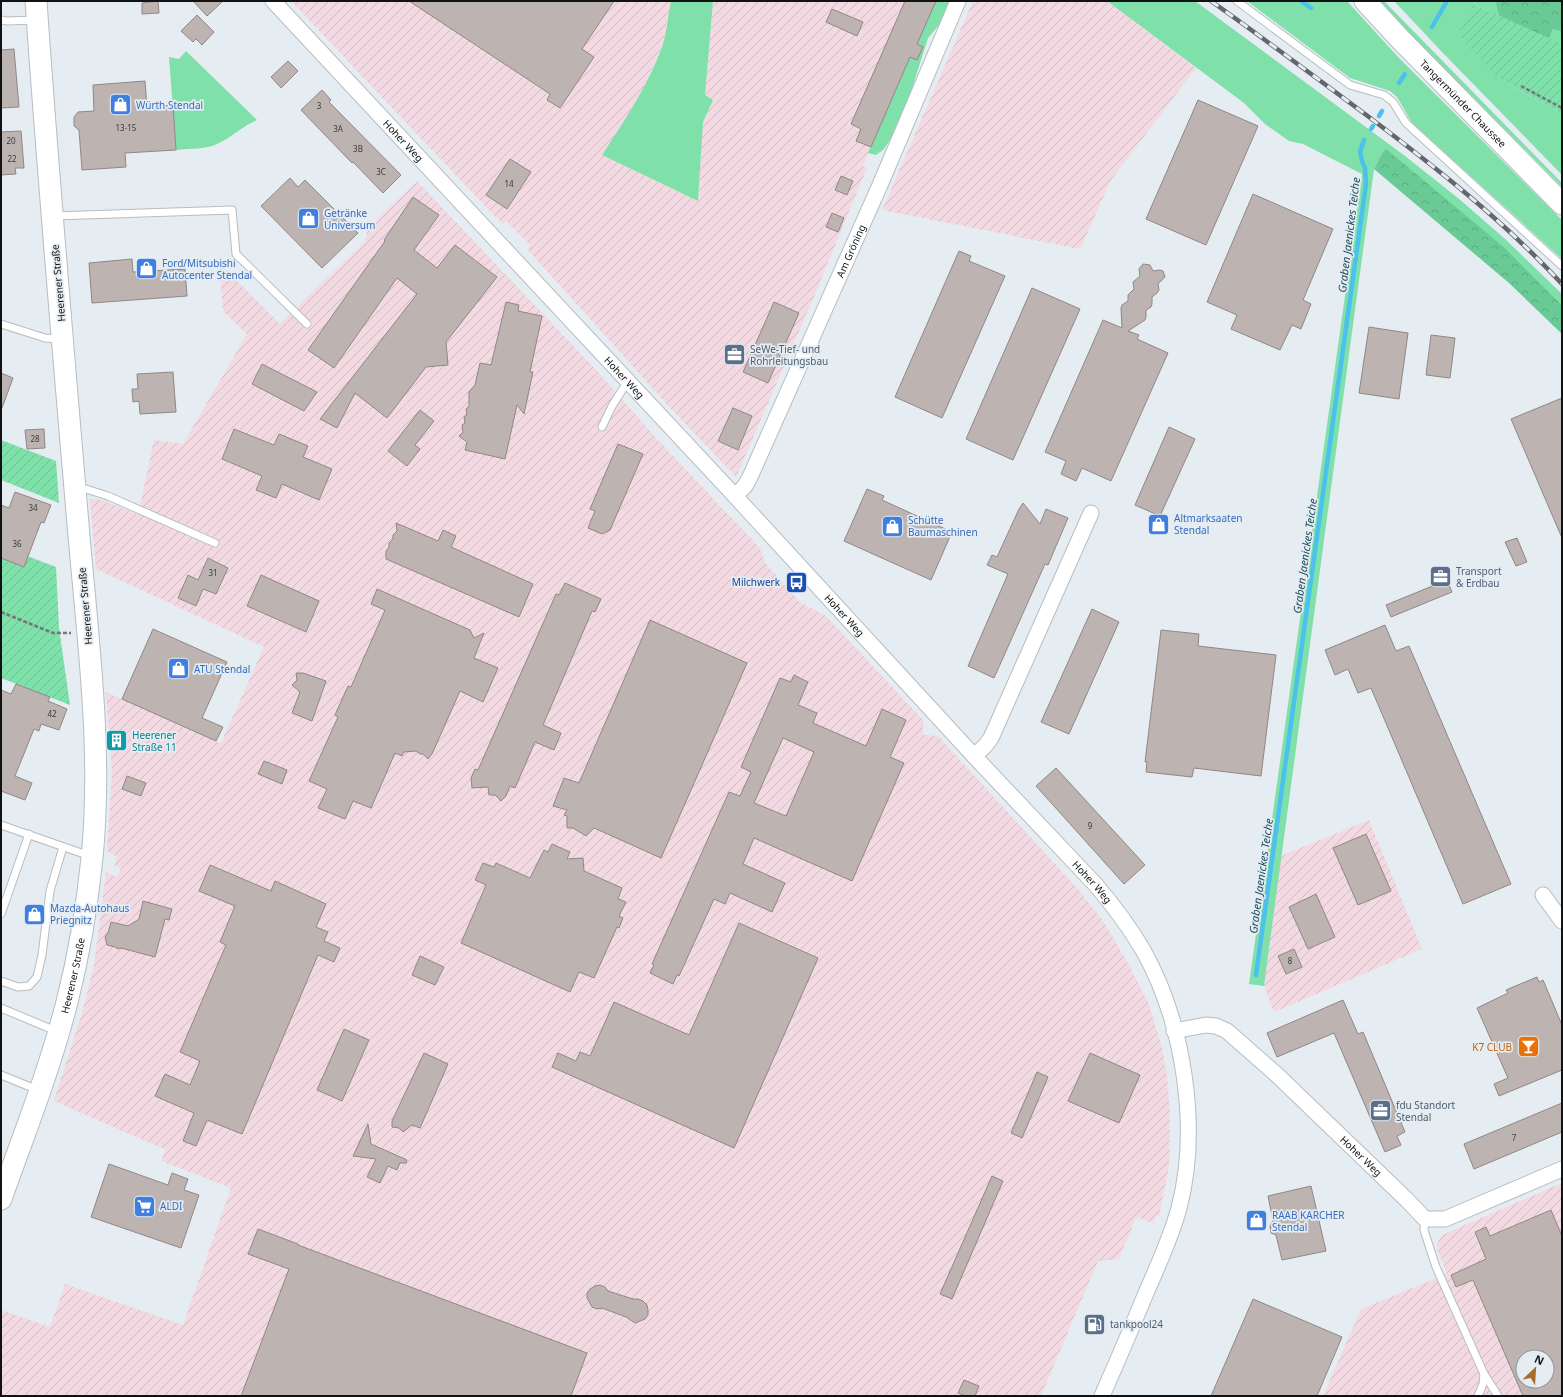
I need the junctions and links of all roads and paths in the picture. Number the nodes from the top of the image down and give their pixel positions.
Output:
1 (273, 1) edge
2 (958, 1) edge
3 (1236, 1) edge
4 (1365, 1) edge
5 (37, 10) edge
6 (1, 20) edge
7 (1521, 86) dead end
8 (1562, 108) edge
9 (1562, 204) edge
10 (53, 216) junction
11 (1562, 266) edge
12 (1, 324) edge
13 (307, 324) dead end
14 (63, 339) junction
15 (628, 381) junction
16 (602, 427) dead end
17 (75, 490) junction
18 (735, 496) junction
19 (1091, 513) dead end
20 (215, 543) dead end
21 (1, 612) edge
22 (87, 631) junction
23 (974, 756) junction
24 (1, 824) edge
25 (30, 834) junction
26 (63, 847) junction
27 (92, 857) junction
28 (1543, 895) dead end
29 (1, 914) edge
30 (1562, 921) edge
31 (1, 981) edge
32 (1, 1008) edge
33 (59, 1031) junction
34 (1174, 1031) junction
35 (1, 1075) edge
36 (40, 1090) junction
37 (1562, 1169) edge
38 (1, 1199) edge
39 (1425, 1219) junction
40 (1484, 1374) junction
41 (1102, 1396) edge
42 (1478, 1396) edge
43 (1498, 1396) edge

1 - 15 street, Hoher Weg
2 - 18 street, Am Gröning
3 - 11 lane
4 - 9 main road, Tangermünder Chaussee
5 - 6 lane
5 - 10 main road, Heerener Straße
7 - 8 path
10 - 13 lane
10 - 14 main road, Heerener Straße
12 - 14 lane
14 - 17 main road, Heerener Straße
15 - 16 lane
15 - 18 street, Hoher Weg
17 - 20 lane
17 - 22 main road, Heerener Straße
18 - 23 street, Hoher Weg
19 - 23 street
21 - 22 path
22 - 27 main road, Heerener Straße
23 - 34 street, Hoher Weg
24 - 25 lane
25 - 26 lane
25 - 29 lane
26 - 27 lane
26 - 31 lane
27 - 33 main road, Heerener Straße
28 - 30 street
32 - 33 lane
33 - 36 main road, Heerener Straße
34 - 39 street, Hoher Weg
34 - 41 street, Hoher Weg
35 - 36 lane
36 - 38 main road, Heerener Straße
37 - 39 street
39 - 40 lane
40 - 42 lane
40 - 43 lane

